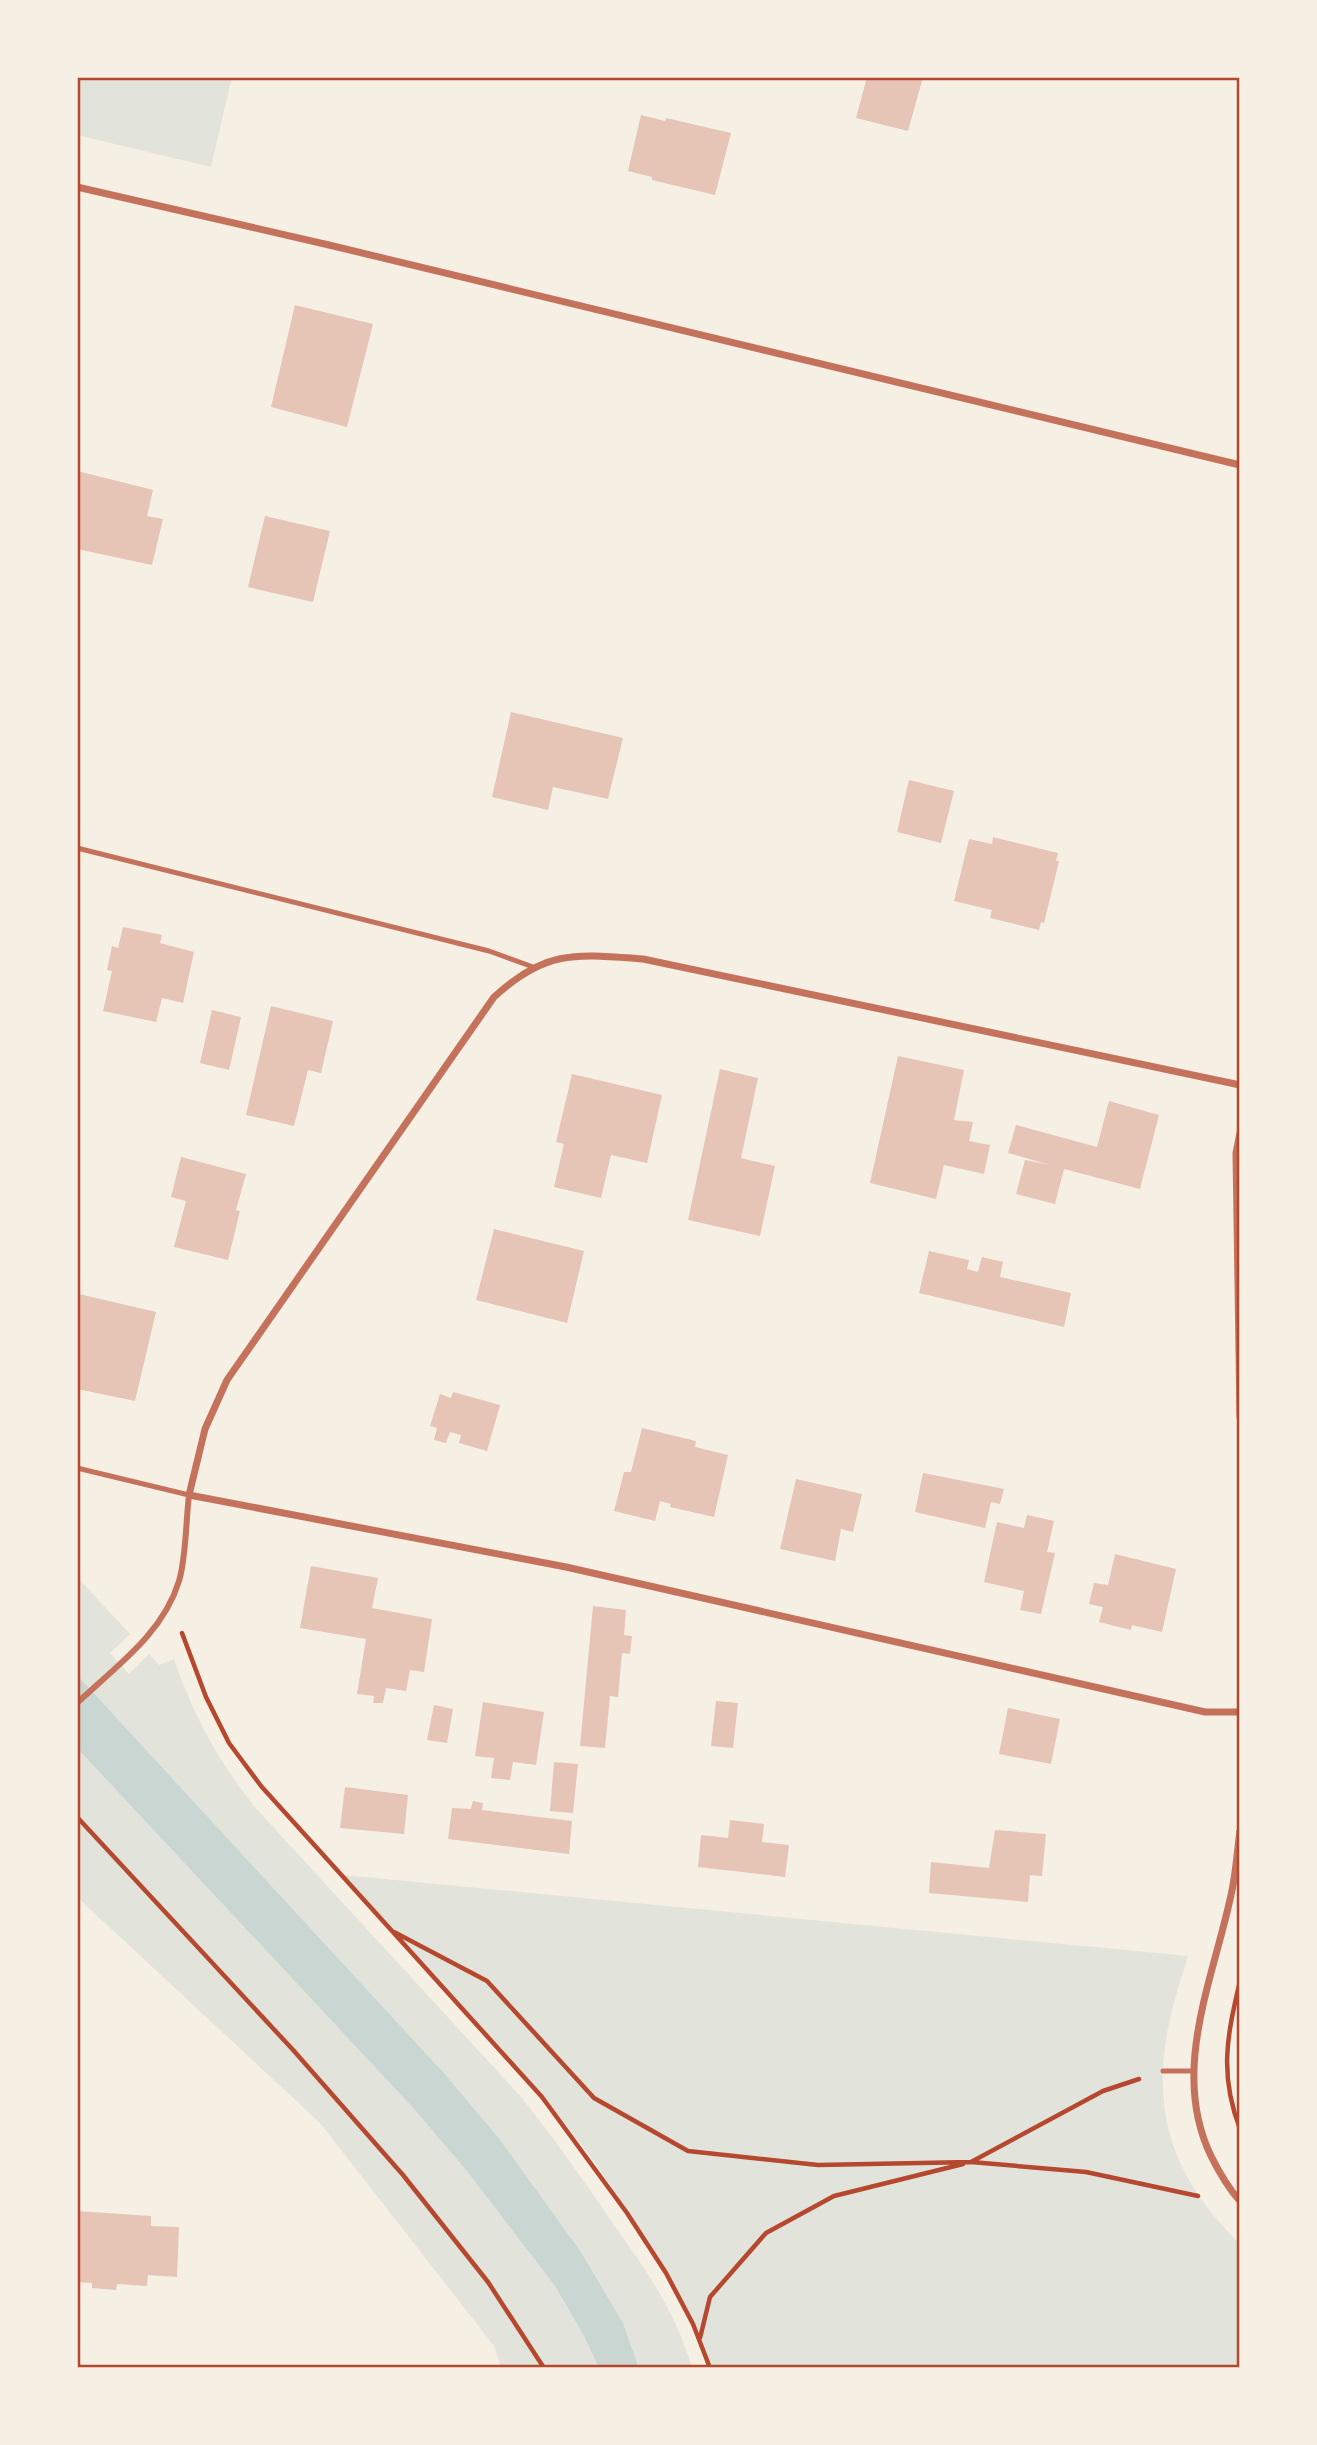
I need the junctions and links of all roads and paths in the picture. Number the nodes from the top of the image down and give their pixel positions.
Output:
1 (77, 187) edge
2 (1240, 465) edge
3 (77, 848) edge
4 (533, 967) junction
5 (1240, 1085) edge
6 (1240, 1133) edge
7 (1240, 1417) edge
8 (77, 1468) edge
9 (189, 1495) junction
10 (169, 1602) junction
11 (77, 1703) edge
12 (1240, 1712) edge
13 (77, 1817) edge
14 (1240, 1831) edge
15 (390, 1930) junction
16 (1240, 1981) edge
17 (1163, 2071) joint
18 (1193, 2071) junction
19 (1240, 2129) edge
20 (971, 2162) junction
21 (1198, 2196) dead end
22 (1240, 2201) edge
23 (699, 2340) junction
24 (544, 2368) edge
25 (710, 2368) edge

1 - 2 street
3 - 4 lane
4 - 5 street
4 - 9 street
6 - 7 street
8 - 9 lane
9 - 10 street
9 - 12 street
10 - 11 street
10 - 15 path
13 - 24 path
14 - 18 street
15 - 20 path
15 - 23 path
16 - 19 path
17 - 18 lane
17 - 20 path
18 - 22 street
20 - 21 path
20 - 23 path
23 - 25 path

